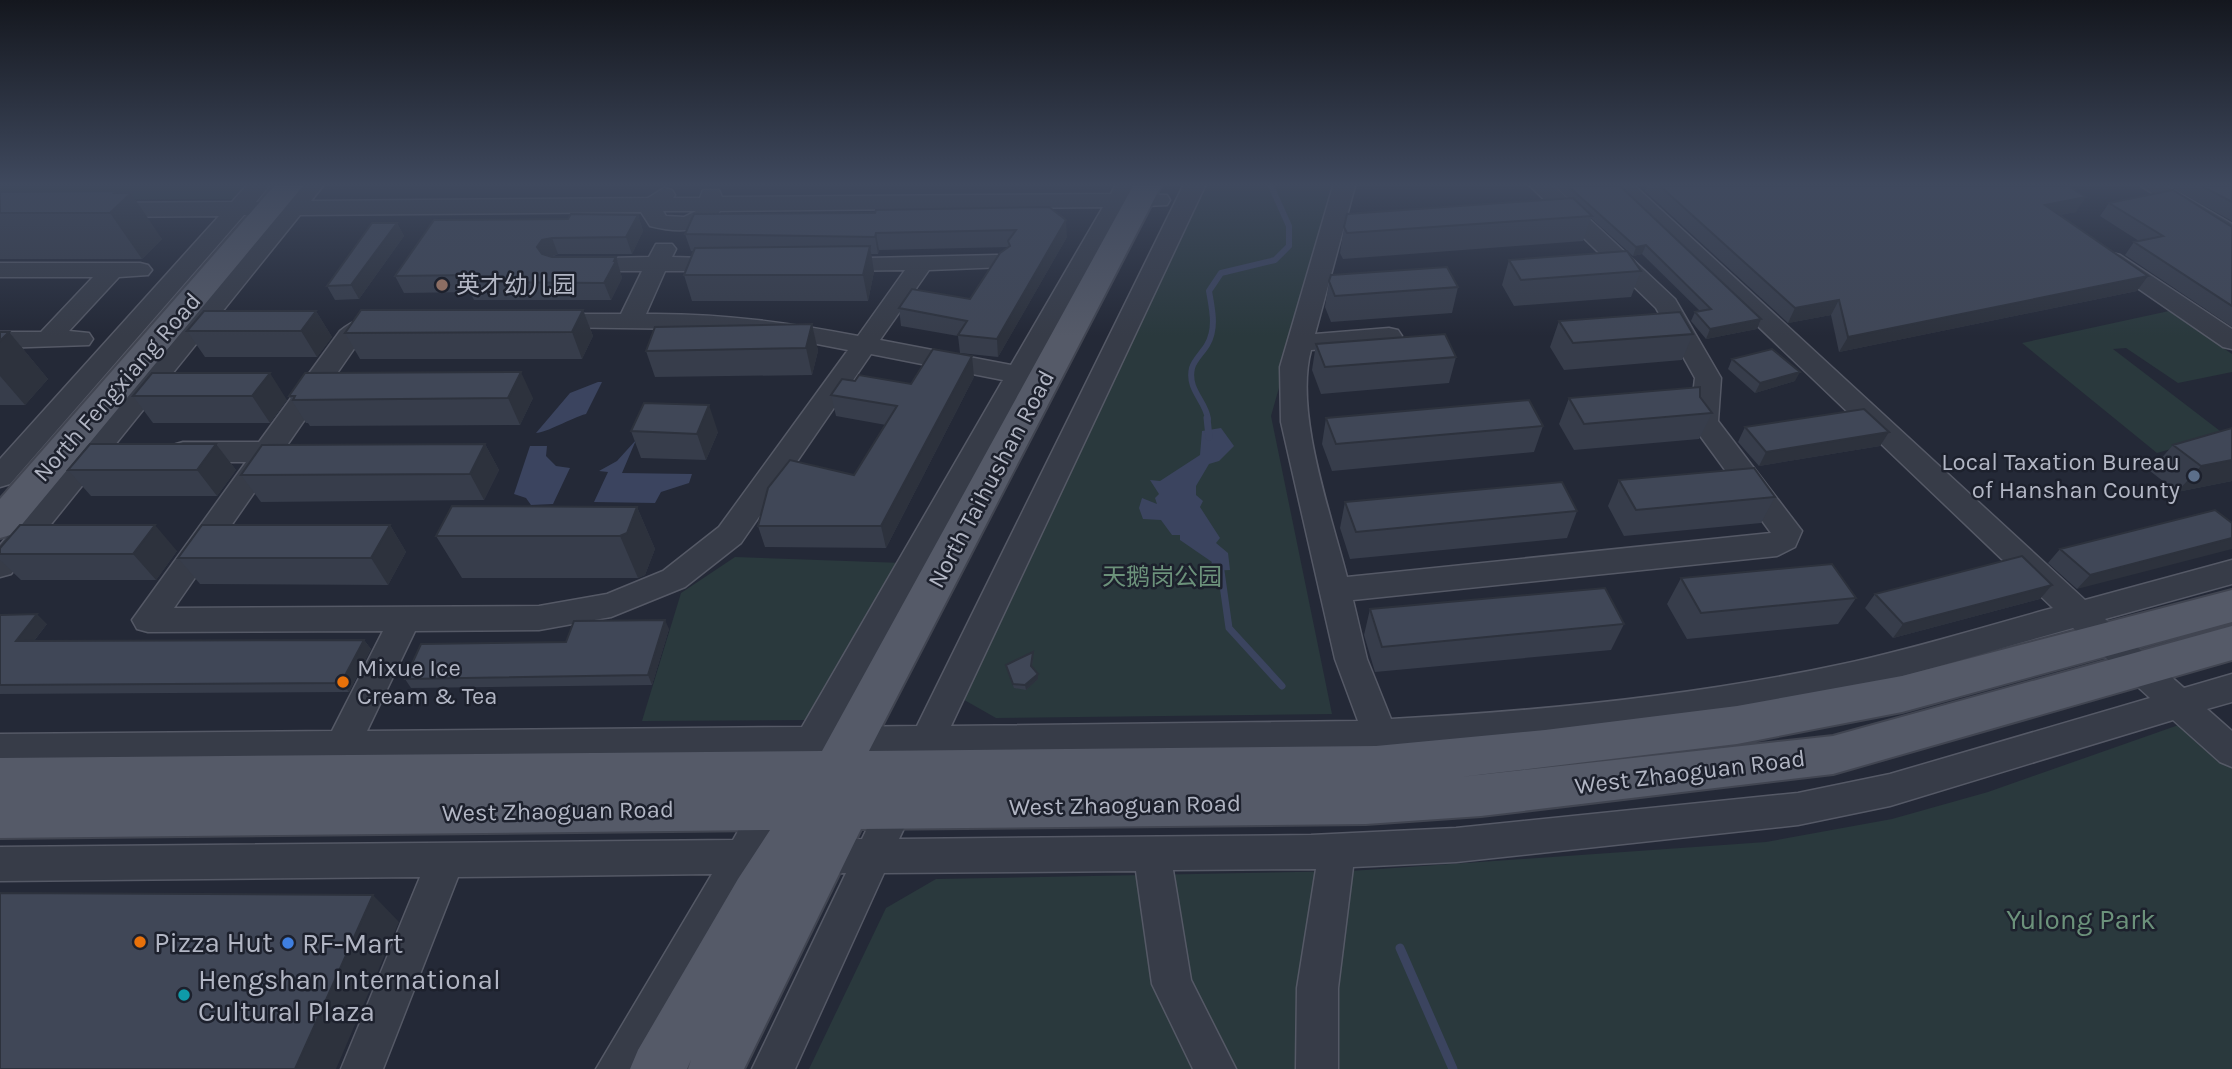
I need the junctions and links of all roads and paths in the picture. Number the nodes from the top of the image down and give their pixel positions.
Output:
1 (234, 236) edge
2 (242, 236) edge
3 (669, 236) edge
4 (1104, 236) edge
5 (1108, 236) edge
6 (1170, 236) edge
7 (1330, 236) edge
8 (1594, 236) edge
9 (1675, 236) edge
10 (2087, 244) edge
11 (997, 262) edge
12 (922, 263) junction
13 (559, 264) edge
14 (656, 264) junction
15 (754, 264) edge
16 (810, 264) edge
17 (0, 270) edge
18 (113, 270) junction
19 (140, 270) dead end
20 (630, 321) junction
21 (519, 322) edge
22 (407, 323) edge
23 (1389, 336) edge
24 (80, 339) dead end
25 (0, 340) edge
26 (48, 340) junction
27 (2232, 341) edge
28 (1300, 343) junction
29 (868, 344) junction
30 (1020, 375) junction
31 (267, 452) junction
32 (77, 453) junction
33 (0, 477) edge
34 (0, 524) edge
35 (0, 566) edge
36 (2232, 572) edge
37 (1335, 590) junction
38 (2232, 606) edge
39 (405, 619) junction
40 (2107, 640) junction
41 (2232, 643) edge
42 (2232, 688) edge
43 (2178, 704) junction
44 (1380, 735) junction
45 (1444, 745) junction
46 (343, 746) junction
47 (0, 749) edge
48 (2232, 752) edge
49 (296, 760) junction
50 (830, 773) junction
51 (912, 773) junction
52 (0, 778) edge
53 (267, 814) junction
54 (0, 817) edge
55 (1337, 850) junction
56 (1152, 853) junction
57 (874, 856) junction
58 (782, 857) junction
59 (446, 860) junction
60 (242, 862) junction
61 (0, 864) edge
62 (362, 1069) edge
63 (617, 1069) edge
64 (657, 1069) edge
65 (715, 1069) edge
66 (773, 1069) edge
67 (1215, 1069) edge
68 (1317, 1069) edge

1 - 33 street
2 - 32 main road, North Fengxiang Road
3 - 14 street
4 - 30 street
5 - 50 main road, North Taihushan Road
6 - 51 street
7 - 28 street
8 - 37 street
9 - 40 street
10 - 27 street
11 - 12 street
12 - 16 street
12 - 29 street
13 - 14 street
14 - 15 street
14 - 20 street
17 - 18 street
18 - 19 street
18 - 26 street
20 - 21 street
20 - 29 street
22 - 31 street
23 - 28 street
24 - 26 street
25 - 26 street
28 - 37 street
29 - 30 street
29 - 39 street
30 - 50 street
31 - 32 street
31 - 39 street
32 - 34 main road, North Fengxiang Road
32 - 35 street
36 - 40 street
37 - 44 street
38 - 40 main road, West Zhaoguan Road
39 - 46 street
40 - 41 main road, West Zhaoguan Road
40 - 43 street
40 - 45 main road, West Zhaoguan Road
40 - 51 main road, West Zhaoguan Road
42 - 43 street
43 - 48 street
43 - 55 street
44 - 45 street
44 - 51 street
45 - 51 main road, West Zhaoguan Road
46 - 49 street
46 - 50 street
47 - 49 street
49 - 50 main road, West Zhaoguan Road
49 - 52 main road, West Zhaoguan Road
49 - 53 street
50 - 51 main road, West Zhaoguan Road
50 - 51 street
50 - 53 main road, West Zhaoguan Road
50 - 58 main road, North Taihushan Road
50 - 58 street
51 - 57 street
53 - 54 main road, West Zhaoguan Road
53 - 60 street
55 - 56 street
55 - 68 street
56 - 57 street
56 - 67 street
57 - 58 street
57 - 66 street
58 - 59 street
58 - 63 street
58 - 64 main road
58 - 65 main road
59 - 60 street
59 - 62 street
60 - 61 street

